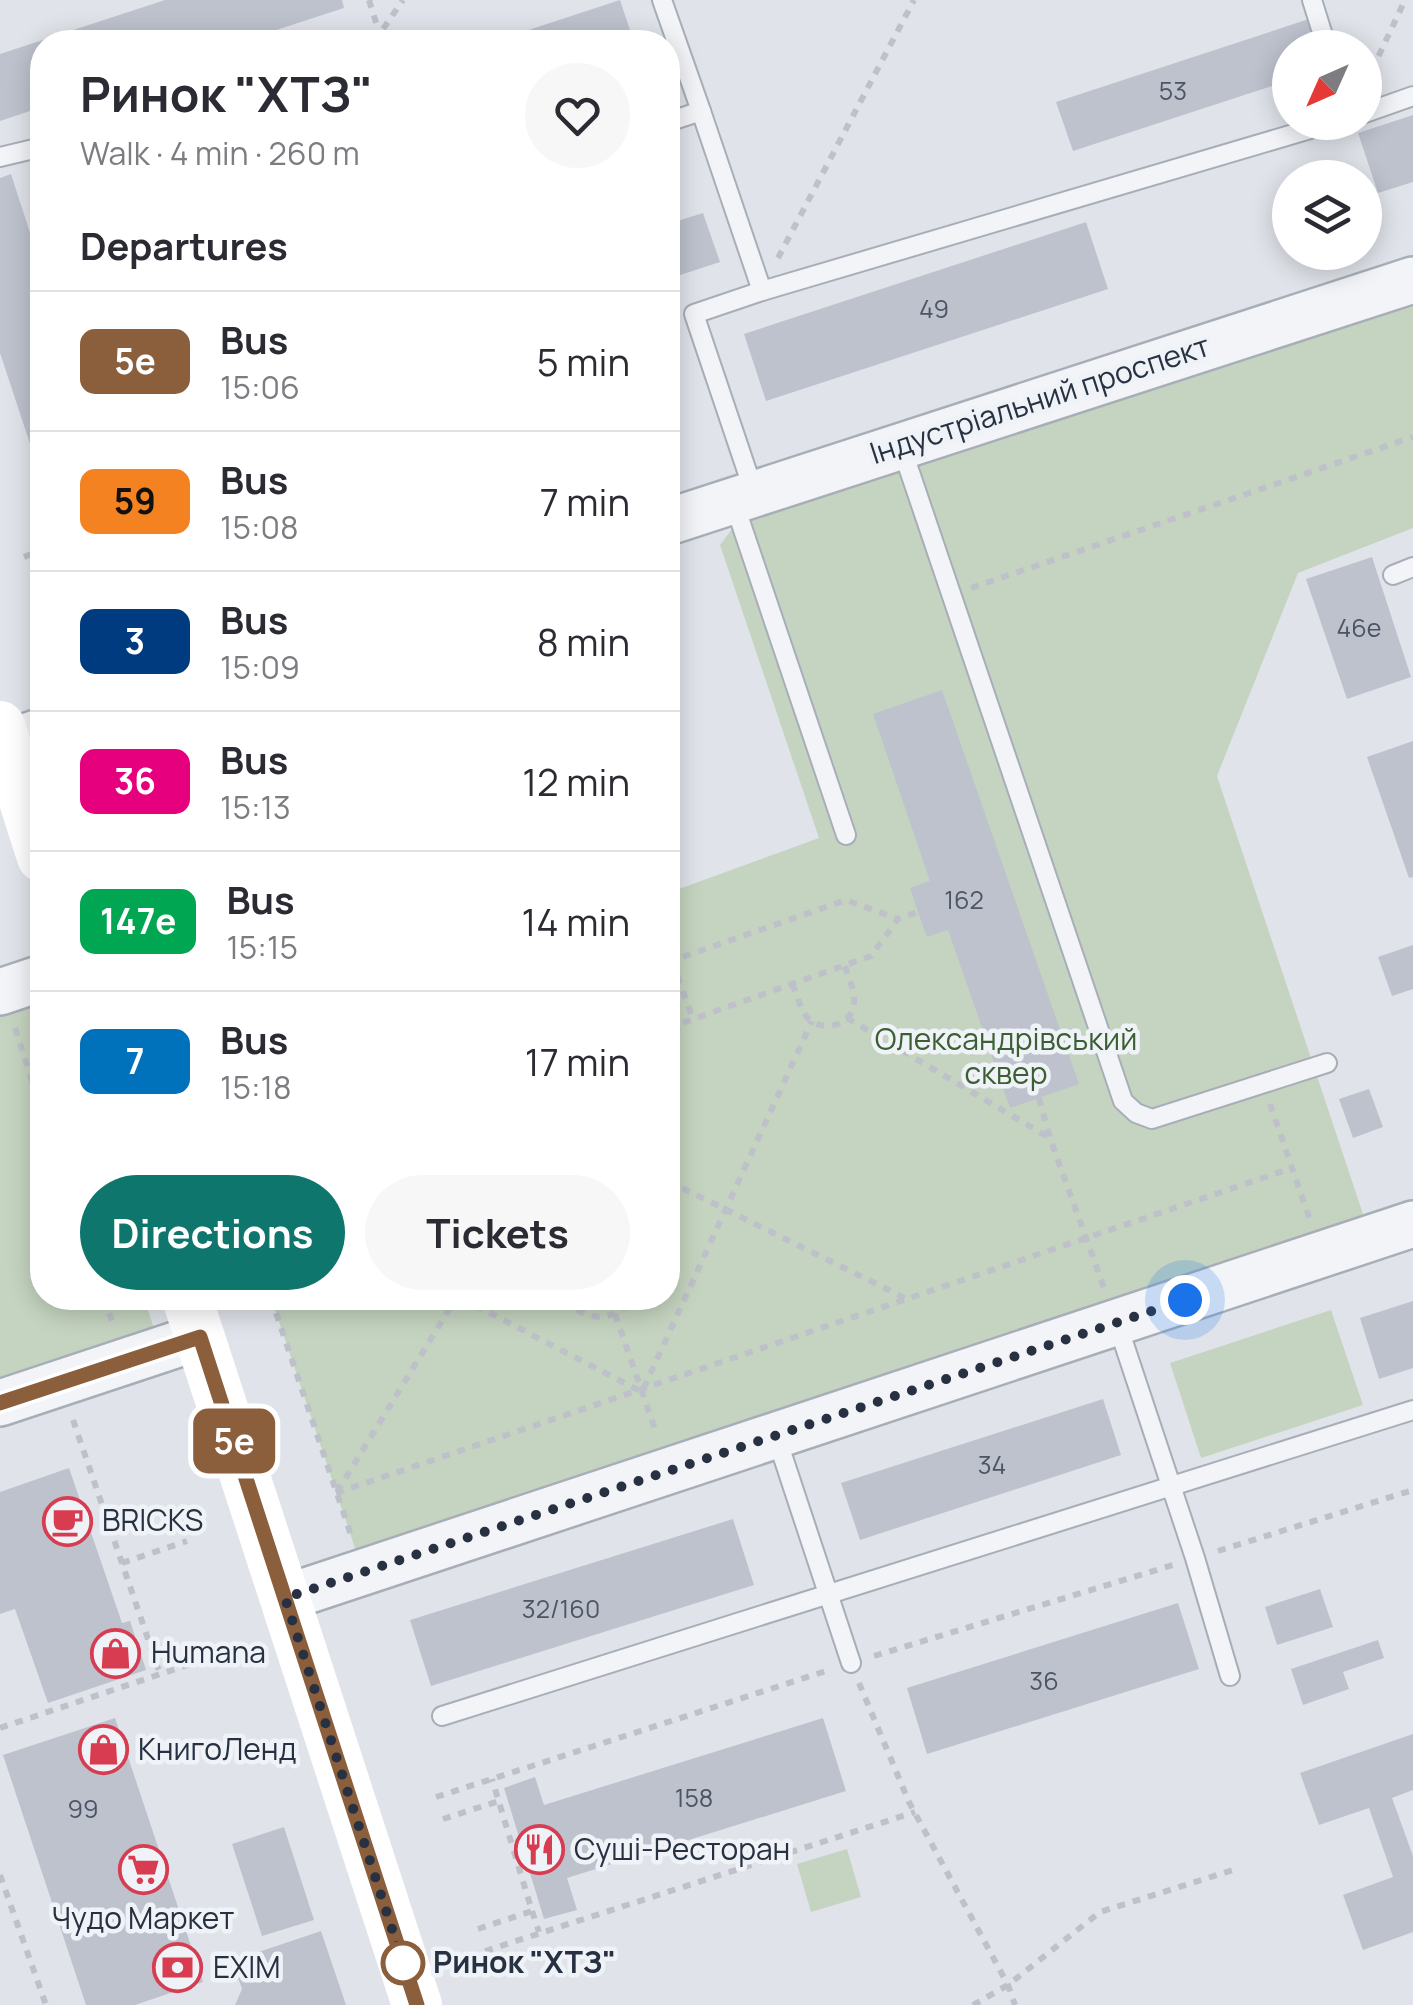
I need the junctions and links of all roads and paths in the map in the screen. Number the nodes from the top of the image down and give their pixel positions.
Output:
1 (369, 0) edge
2 (402, 0) edge
3 (662, 0) edge
4 (914, 0) edge
5 (1312, 0) edge
6 (1406, 0) edge
7 (379, 30) edge
8 (382, 30) edge
9 (673, 30) edge
10 (1321, 30) edge
11 (1382, 50) edge
12 (680, 51) edge
13 (1413, 96) edge
14 (1382, 107) edge
15 (701, 111) junction
16 (680, 118) edge
17 (1273, 140) edge
18 (30, 153) edge
19 (0, 157) edge
20 (1413, 280) edge
21 (762, 291) junction
22 (1413, 438) edge
23 (901, 446) junction
24 (743, 496) junction
25 (680, 518) edge
26 (30, 555) edge
27 (24, 557) dead end
28 (1413, 567) edge
29 (1394, 574) dead end
30 (951, 595) junction
31 (16, 734) edge
32 (30, 800) edge
33 (846, 834) dead end
34 (918, 912) dead end
35 (898, 918) junction
36 (680, 958) edge
37 (845, 965) junction
38 (792, 984) junction
39 (680, 986) edge
40 (30, 989) edge
41 (7, 1009) edge
42 (693, 1018) junction
43 (847, 1018) junction
44 (812, 1021) junction
45 (680, 1023) edge
46 (1327, 1063) dead end
47 (30, 1077) edge
48 (1264, 1084) junction
49 (1039, 1098) dead end
50 (1050, 1138) junction
51 (1292, 1168) junction
52 (680, 1187) edge
53 (1413, 1224) edge
54 (1322, 1254) junction
55 (907, 1298) junction
56 (680, 1309) edge
57 (108, 1310) edge
58 (275, 1310) edge
59 (450, 1310) edge
60 (481, 1310) edge
61 (579, 1310) edge
62 (620, 1310) edge
63 (680, 1310) edge
64 (615, 1314) junction
65 (193, 1317) edge
66 (1117, 1322) junction
67 (117, 1339) dead end
68 (642, 1392) junction
69 (0, 1402) edge
70 (1413, 1410) edge
71 (72, 1416) dead end
72 (776, 1435) junction
73 (669, 1471) junction
74 (1171, 1485) junction
75 (1413, 1490) edge
76 (336, 1493) junction
77 (187, 1541) dead end
78 (1196, 1558) junction
79 (122, 1562) junction
80 (363, 1572) junction
81 (828, 1593) junction
82 (285, 1598) junction
83 (226, 1652) dead end
84 (851, 1663) junction
85 (160, 1674) junction
86 (1230, 1676) dead end
87 (442, 1716) dead end
88 (0, 1728) edge
89 (492, 1779) junction
90 (436, 1797) dead end
91 (499, 1801) junction
92 (915, 1812) junction
93 (442, 1820) dead end
94 (1233, 1870) dead end
95 (0, 1874) edge
96 (532, 1911) junction
97 (478, 1929) dead end
98 (539, 1932) junction
99 (486, 1951) dead end
100 (1008, 1985) junction
101 (46, 2005) edge
102 (417, 2005) edge
103 (972, 2005) edge
104 (1016, 2005) edge

1 - 7 path
2 - 8 path
3 - 9 lane
4 - 21 path
5 - 10 lane
6 - 11 path
12 - 15 lane
13 - 14 lane
15 - 16 lane
15 - 21 lane
17 - 21 lane
18 - 19 lane
20 - 23 street, Індустріальний проспект
21 - 24 lane
22 - 30 path
23 - 24 street, Індустріальний проспект
23 - 30 lane
24 - 25 street, Індустріальний проспект
24 - 33 lane
26 - 27 path
28 - 29 lane
30 - 48 lane
31 - 32 main road
34 - 35 path
35 - 36 path
35 - 37 path
37 - 38 path
37 - 43 path
38 - 42 path
38 - 44 path
39 - 42 path
40 - 41 street
41 - 47 path
42 - 45 path
43 - 44 path
43 - 50 path
44 - 56 path
46 - 48 lane
48 - 51 path
49 - 50 path
50 - 66 path
51 - 54 path
51 - 55 path
52 - 55 path
53 - 54 street
54 - 66 street
55 - 76 path
57 - 67 path
58 - 76 path
59 - 76 path
60 - 68 path
61 - 64 path
62 - 64 path
63 - 68 path
64 - 68 path
65 - 69 street
65 - 82 main road
66 - 72 street
66 - 74 lane
68 - 73 path
70 - 74 lane
71 - 79 path
72 - 73 street
72 - 81 lane
73 - 80 street
74 - 78 lane
74 - 81 lane
75 - 78 path
76 - 80 path
77 - 79 path
78 - 84 path
78 - 86 lane
79 - 85 path
80 - 82 street
81 - 84 lane
81 - 87 lane
82 - 102 main road
83 - 85 path
84 - 89 path
84 - 92 path
85 - 88 path
89 - 90 path
89 - 91 path
91 - 93 path
91 - 96 path
92 - 98 path
92 - 100 path
94 - 100 path
95 - 101 path
96 - 97 path
96 - 98 path
98 - 99 path
100 - 103 path
100 - 104 path

